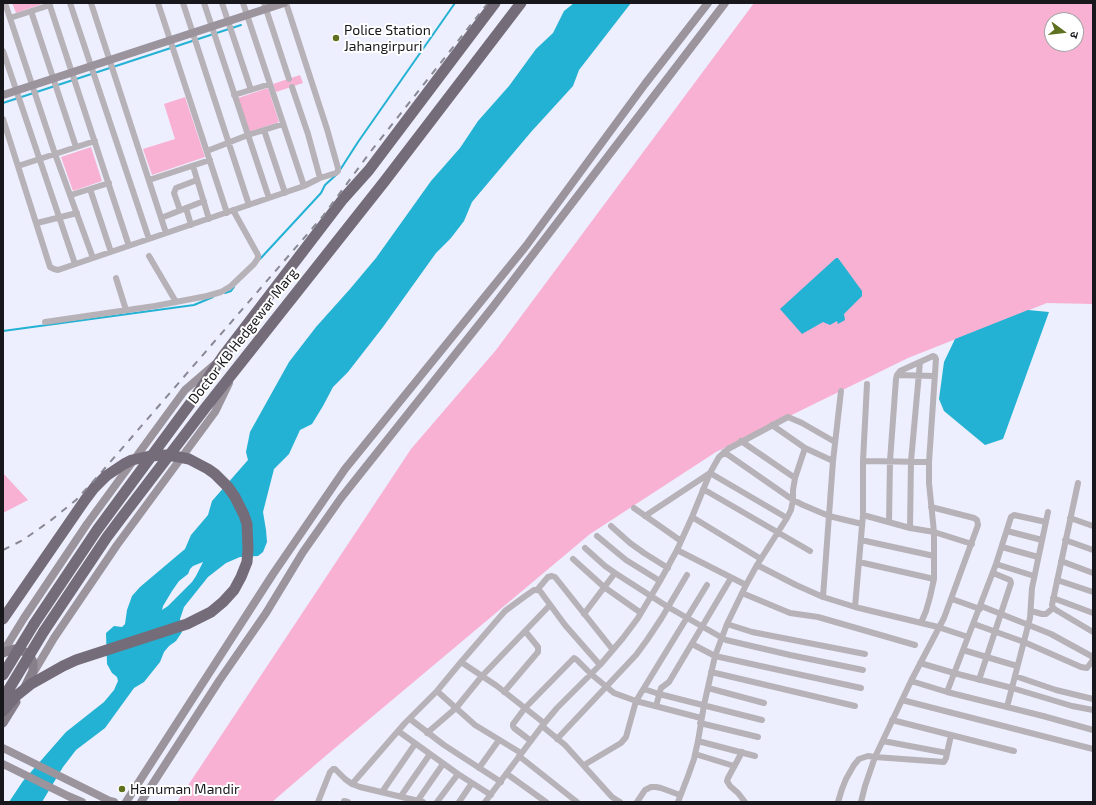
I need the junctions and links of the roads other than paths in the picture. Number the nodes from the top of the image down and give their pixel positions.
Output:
1 (70, 3) edge
2 (91, 3) edge
3 (158, 3) edge
4 (183, 3) edge
5 (204, 3) edge
6 (222, 3) edge
7 (243, 3) edge
8 (285, 3) edge
9 (495, 3) edge
10 (521, 3) edge
11 (708, 3) edge
12 (725, 3) edge
13 (50, 4) edge
14 (265, 6) edge
15 (5, 7) edge
16 (31, 11) junction
17 (247, 15) junction
18 (10, 18) junction
19 (228, 21) junction
20 (212, 27) junction
21 (193, 33) junction
22 (170, 40) junction
23 (3, 51) edge
24 (110, 60) junction
25 (91, 66) junction
26 (72, 72) junction
27 (54, 79) junction
28 (289, 79) dead end
29 (270, 84) junction
30 (32, 86) junction
31 (292, 87) dead end
32 (251, 90) junction
33 (16, 91) junction
34 (3, 95) edge
35 (234, 95) junction
36 (3, 119) edge
37 (283, 124) junction
38 (264, 130) junction
39 (248, 135) junction
40 (95, 141) junction
41 (229, 143) junction
42 (76, 147) junction
43 (206, 151) junction
44 (55, 154) junction
45 (39, 159) junction
46 (210, 160) junction
47 (18, 166) junction
48 (193, 166) junction
49 (320, 178) junction
50 (148, 180) junction
51 (197, 180) junction
52 (109, 183) junction
53 (304, 186) junction
54 (90, 189) junction
55 (285, 193) junction
56 (71, 195) junction
57 (269, 198) junction
58 (204, 201) junction
59 (249, 205) junction
60 (183, 209) junction
61 (77, 212) junction
62 (230, 212) junction
63 (59, 218) junction
64 (160, 218) junction
65 (209, 219) junction
66 (36, 223) junction
67 (191, 225) junction
68 (166, 233) junction
69 (149, 239) junction
70 (130, 246) junction
71 (111, 252) junction
72 (149, 256) dead end
73 (93, 258) junction
74 (75, 264) junction
75 (116, 278) dead end
76 (176, 302) junction
77 (126, 310) junction
78 (45, 322) dead end
79 (223, 356) junction
80 (920, 362) junction
81 (239, 365) junction
82 (897, 375) junction
83 (919, 375) junction
84 (934, 376) junction
85 (867, 384) dead end
86 (841, 391) dead end
87 (772, 425) junction
88 (741, 441) junction
89 (835, 442) junction
90 (805, 448) junction
91 (724, 452) junction
92 (833, 461) junction
93 (863, 461) junction
94 (890, 461) junction
95 (911, 462) junction
96 (929, 462) junction
97 (710, 473) junction
98 (795, 478) junction
99 (1078, 483) dead end
100 (703, 489) junction
101 (793, 500) junction
102 (931, 507) junction
103 (634, 508) dead end
104 (1048, 512) dead end
105 (863, 515) junction
106 (645, 516) junction
107 (829, 516) junction
108 (692, 517) junction
109 (787, 518) junction
110 (1070, 518) junction
111 (889, 522) junction
112 (1046, 522) junction
113 (862, 524) junction
114 (611, 526) dead end
115 (1093, 526) edge
116 (910, 528) junction
117 (1007, 531) junction
118 (778, 532) junction
119 (934, 532) junction
120 (597, 536) dead end
121 (861, 540) junction
122 (1042, 540) junction
123 (1065, 540) junction
124 (681, 541) junction
125 (972, 544) junction
126 (1002, 547) junction
127 (585, 548) dead end
128 (677, 550) junction
129 (1093, 550) edge
130 (810, 551) dead end
131 (934, 556) junction
132 (1038, 557) junction
133 (761, 559) junction
134 (573, 560) dead end
135 (1061, 561) junction
136 (858, 562) junction
137 (996, 564) junction
138 (757, 565) junction
139 (668, 568) junction
140 (615, 573) junction
141 (993, 573) junction
142 (1093, 573) edge
143 (687, 575) dead end
144 (1034, 576) junction
145 (731, 578) junction
146 (934, 579) junction
147 (1057, 580) junction
148 (660, 581) junction
149 (708, 585) dead end
150 (746, 585) junction
151 (604, 587) junction
152 (537, 590) junction
153 (1093, 592) edge
154 (742, 593) junction
155 (652, 596) junction
156 (823, 597) junction
157 (1053, 598) junction
158 (952, 599) junction
159 (550, 605) junction
160 (668, 606) junction
161 (855, 608) junction
162 (980, 608) junction
163 (1053, 608) junction
164 (1031, 611) junction
165 (641, 613) junction
166 (1093, 613) edge
167 (584, 614) junction
168 (1001, 614) junction
169 (687, 617) junction
170 (3, 619) edge
171 (923, 623) junction
172 (727, 624) junction
173 (974, 624) junction
174 (1029, 625) junction
175 (703, 626) junction
176 (938, 627) junction
177 (1092, 630) edge
178 (525, 631) junction
179 (995, 632) junction
180 (968, 637) junction
181 (722, 638) junction
182 (1024, 642) junction
183 (692, 644) junction
184 (915, 645) dead end
185 (613, 650) junction
186 (963, 650) junction
187 (3, 653) edge
188 (864, 654) dead end
189 (716, 656) junction
190 (1092, 656) edge
191 (987, 657) junction
192 (461, 662) junction
193 (920, 663) junction
194 (600, 665) junction
195 (1017, 666) junction
196 (863, 670) dead end
197 (711, 672) junction
198 (954, 673) junction
199 (591, 674) junction
200 (3, 675) edge
201 (482, 676) junction
202 (1015, 676) junction
203 (30, 679) junction
204 (979, 680) junction
205 (911, 681) junction
206 (606, 687) junction
207 (708, 688) junction
208 (861, 688) dead end
209 (1012, 688) junction
210 (644, 689) junction
211 (437, 691) junction
212 (504, 692) junction
213 (947, 692) junction
214 (659, 694) junction
215 (3, 699) edge
216 (1093, 699) edge
217 (902, 700) junction
218 (636, 701) junction
219 (764, 703) dead end
220 (704, 705) junction
221 (656, 706) junction
222 (856, 706) dead end
223 (1007, 707) junction
224 (456, 708) junction
225 (525, 708) junction
226 (1093, 710) edge
227 (3, 718) edge
228 (410, 718) junction
229 (701, 720) junction
230 (762, 720) dead end
231 (892, 720) junction
232 (543, 725) junction
233 (1093, 730) edge
234 (398, 731) junction
235 (427, 733) junction
236 (951, 735) junction
237 (758, 737) dead end
238 (557, 738) junction
239 (499, 740) junction
240 (531, 741) junction
241 (698, 741) junction
242 (882, 741) junction
243 (415, 744) junction
244 (7, 750) edge
245 (1093, 750) edge
246 (1014, 751) dead end
247 (742, 752) junction
248 (947, 753) junction
249 (430, 754) junction
250 (695, 754) junction
251 (520, 755) junction
252 (754, 756) dead end
253 (872, 757) junction
254 (443, 764) junction
255 (3, 765) edge
256 (584, 765) junction
257 (734, 766) junction
258 (479, 768) junction
259 (458, 774) junction
260 (507, 774) junction
261 (501, 782) junction
262 (472, 783) junction
263 (352, 784) junction
264 (382, 792) junction
265 (491, 795) junction
266 (401, 796) junction
267 (680, 796) junction
268 (569, 800) edge
269 (421, 801) edge
270 (82, 802) edge
271 (114, 802) edge
272 (126, 802) edge
273 (141, 802) edge
274 (318, 802) edge
275 (437, 802) edge
276 (459, 802) edge
277 (485, 802) edge
278 (546, 802) edge
279 (577, 802) edge
280 (620, 802) edge
281 (637, 802) edge
282 (678, 802) edge
283 (745, 802) edge
284 (838, 802) edge
285 (862, 802) edge

1 - 25 street
2 - 24 street
3 - 22 street
4 - 21 street
5 - 20 street
6 - 19 street
7 - 17 street
8 - 14 main road
8 - 49 street
9 - 79 highway, Doctor KB Hedgewar Marg
10 - 81 highway, Doctor KB Hedgewar Marg
11 - 272 main road
12 - 273 main road
13 - 16 street
13 - 26 street
14 - 17 main road
14 - 28 street
15 - 18 street
16 - 18 street
16 - 27 street
17 - 19 main road
17 - 29 street
18 - 30 street
19 - 20 main road
19 - 32 street
20 - 21 main road
20 - 35 street
21 - 22 main road
21 - 41 street
22 - 24 main road
22 - 43 street
23 - 33 street
24 - 25 main road
24 - 50 street
25 - 26 main road
25 - 69 street
26 - 27 main road
26 - 40 street
27 - 30 main road
27 - 42 street
29 - 32 street
29 - 37 street
30 - 33 main road
30 - 44 street
31 - 49 street
32 - 35 street
33 - 34 main road
33 - 45 street
35 - 39 street
36 - 47 street
37 - 38 street
37 - 53 street
38 - 39 street
38 - 55 street
39 - 41 street
39 - 57 street
40 - 42 street
40 - 52 street
41 - 43 street
41 - 59 street
42 - 44 street
43 - 46 street
44 - 45 street
44 - 56 street
45 - 47 street
45 - 63 street
46 - 48 street
46 - 62 street
47 - 66 street
48 - 50 street
48 - 51 street
49 - 53 street
50 - 64 street
51 - 58 street
51 - 60 street
52 - 54 street
52 - 70 street
53 - 55 street
54 - 56 street
54 - 71 street
55 - 57 street
56 - 61 street
57 - 59 street
58 - 60 street
58 - 65 street
59 - 62 street
60 - 64 street
60 - 67 street
61 - 63 street
61 - 73 street
62 - 65 street
62 - 76 street
63 - 66 street
63 - 74 street
64 - 68 street
65 - 67 street
66 - 74 street
67 - 68 street
68 - 69 street
69 - 70 street
70 - 71 street
71 - 73 street
72 - 76 street
73 - 74 street
75 - 77 street
76 - 77 street
77 - 78 street
79 - 187 main road
79 - 200 highway, Doctor KB Hedgewar Marg, bridge
80 - 82 street
80 - 83 street
80 - 84 street
81 - 203 main road
81 - 215 highway, Doctor KB Hedgewar Marg, bridge
82 - 83 street
82 - 94 street
83 - 84 street
83 - 95 street
84 - 96 street
85 - 93 street
86 - 89 street
87 - 88 street
87 - 89 street
87 - 90 street
88 - 91 street
88 - 98 street
89 - 92 street
90 - 92 street
90 - 98 street
91 - 97 street
91 - 101 street
92 - 107 street
93 - 94 street
93 - 105 street
94 - 95 street
94 - 111 street
95 - 96 street
95 - 116 street
96 - 102 street
97 - 100 street
97 - 106 street
97 - 109 street
98 - 101 street
99 - 110 street
100 - 108 street
100 - 118 street
101 - 107 street
101 - 109 street
102 - 119 street
102 - 125 street
103 - 106 street
104 - 112 street
105 - 111 street
105 - 113 street
106 - 124 street
107 - 113 street
107 - 156 street
108 - 124 street
108 - 133 street
109 - 118 street
110 - 115 street
110 - 123 street
111 - 116 street
112 - 117 street
112 - 122 street
113 - 121 street
114 - 139 street
116 - 119 street
117 - 122 street
117 - 126 street
118 - 130 street
118 - 133 street
119 - 125 street
119 - 131 street
120 - 148 street
121 - 131 street
121 - 136 street
122 - 132 street
123 - 129 street
123 - 135 street
124 - 128 street
125 - 158 street
126 - 132 street
126 - 137 street
127 - 140 street
128 - 139 street
128 - 145 street
131 - 146 street
132 - 144 street
133 - 138 street
134 - 151 street
135 - 142 street
135 - 147 street
136 - 146 street
136 - 161 street
137 - 141 street
137 - 144 street
138 - 150 street
138 - 156 street
139 - 148 street
140 - 151 street
140 - 155 street
141 - 162 street
141 - 168 street
143 - 160 street
144 - 164 street
145 - 150 street
145 - 175 street
146 - 171 street
147 - 153 street
147 - 157 street
148 - 155 street
149 - 169 street
150 - 154 street
151 - 165 street
151 - 167 street
152 - 159 street
152 - 167 street
152 - 192 street
154 - 172 street
154 - 184 street
155 - 160 street
155 - 165 street
156 - 161 street
157 - 163 street
157 - 166 street
158 - 162 street
158 - 176 street
159 - 178 street
159 - 194 street
160 - 169 street
160 - 206 street
161 - 171 street
162 - 168 street
162 - 173 street
163 - 164 street
163 - 177 street
164 - 174 street
165 - 185 street
167 - 185 street
168 - 174 street
168 - 179 street
169 - 175 street
169 - 210 street
170 - 227 highway, bridge
171 - 176 street
172 - 181 street
172 - 188 street
173 - 179 street
173 - 180 street
174 - 182 street
174 - 190 street
175 - 181 street
175 - 183 street
176 - 180 street
176 - 193 street
178 - 201 street
178 - 212 street
179 - 182 street
179 - 191 street
180 - 186 street
181 - 189 street
181 - 196 street
182 - 190 street
182 - 195 street
183 - 189 street
183 - 214 street
185 - 194 street
186 - 191 street
186 - 198 street
187 - 203 main road
189 - 197 street
189 - 208 street
191 - 195 street
191 - 204 street
192 - 201 street
192 - 211 street
193 - 198 street
193 - 205 street
194 - 199 street
195 - 202 street
197 - 207 street
197 - 222 street
198 - 204 street
198 - 213 street
199 - 206 street
199 - 225 street
199 - 232 street
201 - 212 street
201 - 224 street
202 - 209 street
202 - 216 street
203 - 227 main road
204 - 209 street
205 - 213 street
205 - 217 street
206 - 218 street
206 - 238 street
207 - 219 street
207 - 220 street
209 - 223 street
209 - 226 street
210 - 214 street
210 - 218 street
211 - 224 street
211 - 228 street
212 - 225 street
213 - 223 street
214 - 220 street
214 - 221 street
217 - 231 street
217 - 245 street
218 - 221 street
218 - 256 street
220 - 229 street
220 - 230 street
221 - 229 street
223 - 233 street
224 - 235 street
224 - 239 street
225 - 232 street
225 - 240 street
228 - 234 street
228 - 235 street
229 - 237 street
229 - 241 street
231 - 236 street
231 - 242 street
232 - 238 street
232 - 240 street
234 - 243 street
234 - 263 street
235 - 258 street
236 - 246 street
236 - 248 street
238 - 256 street
239 - 251 street
239 - 258 street
240 - 251 street
241 - 247 street
241 - 250 street
242 - 248 street
242 - 253 street
243 - 249 street
243 - 264 street
244 - 271 main road
247 - 252 street
247 - 257 street
248 - 253 street
249 - 254 street
249 - 266 street
250 - 257 street
250 - 267 street
251 - 260 street
251 - 268 street
253 - 284 street
253 - 285 street
254 - 259 street
254 - 269 street
255 - 270 main road
256 - 280 street
257 - 283 street
258 - 261 street
259 - 262 street
259 - 275 street
260 - 261 street
260 - 278 street
261 - 265 street
262 - 265 street
262 - 276 street
263 - 264 street
263 - 274 street
264 - 266 street
265 - 277 street
266 - 269 street
267 - 281 street
267 - 282 street
268 - 279 street

